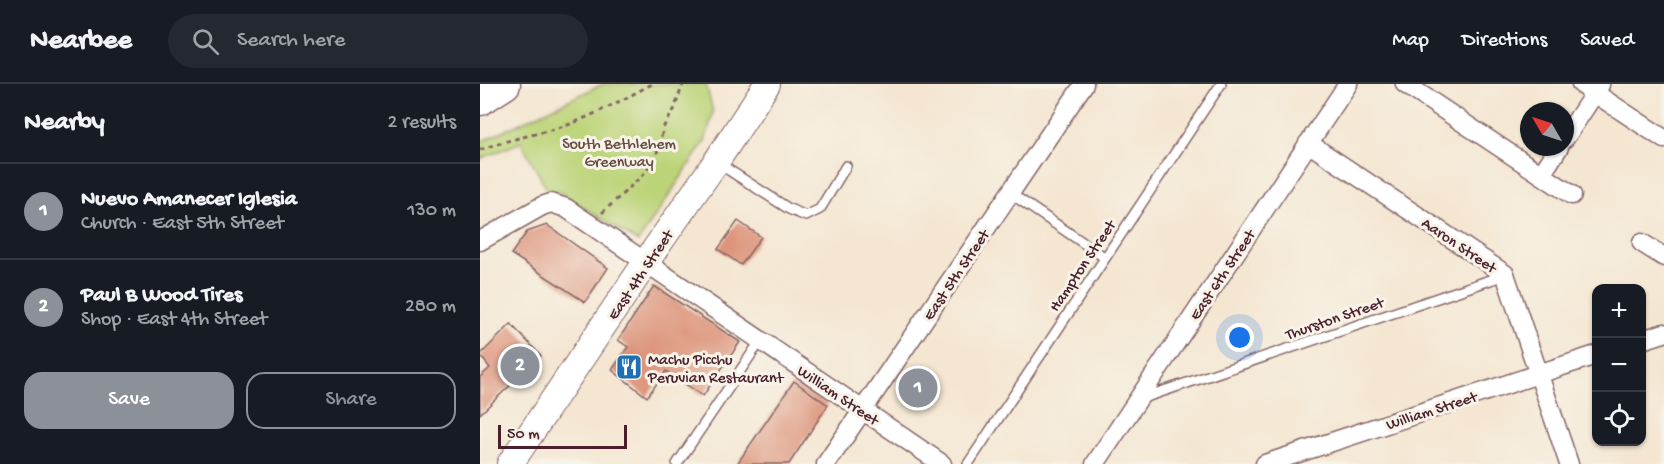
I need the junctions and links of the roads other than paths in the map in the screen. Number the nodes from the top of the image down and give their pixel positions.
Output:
1 (505, 84) edge
2 (767, 84) edge
3 (1084, 84) edge
4 (1221, 84) edge
5 (1348, 84) edge
6 (1405, 84) edge
7 (1592, 87) edge
8 (480, 100) edge
9 (1574, 121) edge
10 (1664, 139) edge
11 (1308, 143) junction
12 (1553, 156) edge
13 (716, 162) junction
14 (846, 166) dead end
15 (1541, 175) junction
16 (1010, 193) junction
17 (1572, 195) dead end
18 (480, 241) edge
19 (1642, 243) dead end
20 (1104, 257) junction
21 (1664, 257) edge
22 (646, 262) junction
23 (1505, 274) junction
24 (1664, 333) edge
25 (1646, 338) edge
26 (761, 340) junction
27 (1592, 356) edge
28 (1539, 374) junction
29 (1138, 399) junction
30 (862, 410) junction
31 (510, 464) edge
32 (678, 464) edge
33 (826, 464) edge
34 (942, 464) edge
35 (968, 464) edge
36 (1095, 464) edge
37 (1265, 464) edge
38 (1569, 464) edge

1 - 8 highway
2 - 13 main road, East 4th Street
3 - 16 street, East 5th Street
4 - 20 lane, Hampton Street
5 - 11 street, East 6th Street
6 - 15 street
7 - 9 street
7 - 10 street
11 - 23 street, Aaron Street
11 - 29 street, East 6th Street
12 - 15 street
13 - 14 lane
13 - 22 main road, East 4th Street
15 - 17 street
16 - 20 lane
16 - 30 street, East 5th Street
18 - 22 street, William Street
19 - 21 street
20 - 35 lane, Hampton Street
22 - 26 street, William Street
22 - 31 main road, East 4th Street
23 - 28 street, Aaron Street
23 - 29 lane, Thurston Street
24 - 25 street
26 - 30 street, William Street
26 - 32 lane
27 - 28 street, William Street
28 - 37 street, William Street
28 - 38 street, Aaron Street
29 - 36 street, East 6th Street
30 - 33 street, East 5th Street
30 - 34 street, William Street

